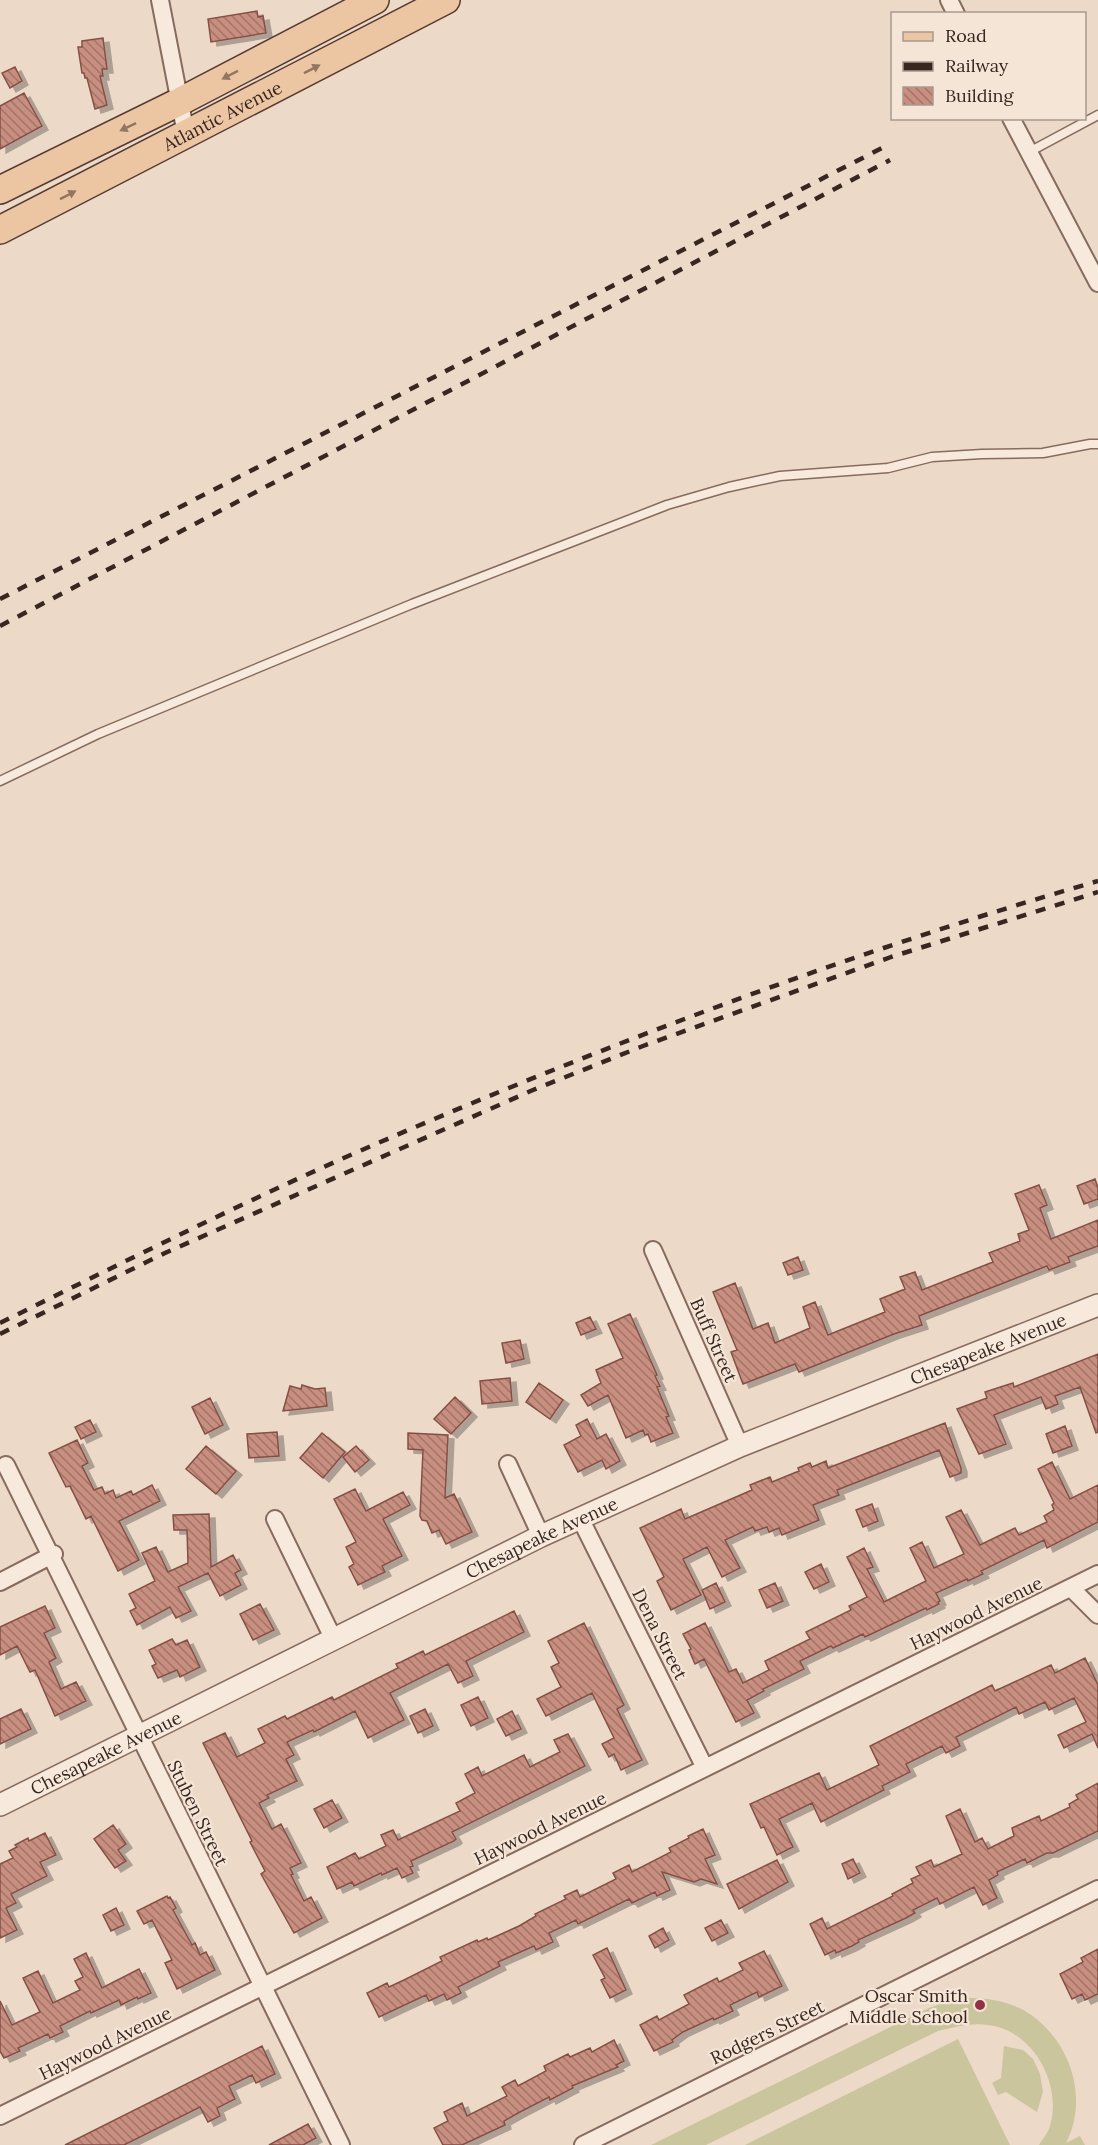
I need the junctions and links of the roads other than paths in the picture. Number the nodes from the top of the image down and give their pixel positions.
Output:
1 (160, 0) edge
2 (375, 0) edge
3 (446, 0) edge
4 (181, 101) junction
5 (1098, 115) edge
6 (1012, 120) edge
7 (186, 134) junction
8 (1029, 152) junction
9 (0, 190) edge
10 (0, 230) edge
11 (1098, 283) edge
12 (1098, 444) edge
13 (0, 781) edge
14 (653, 1250) dead end
15 (1098, 1305) edge
16 (740, 1446) junction
17 (508, 1464) dead end
18 (6, 1465) dead end
19 (580, 1518) junction
20 (275, 1519) dead end
21 (541, 1536) junction
22 (52, 1555) junction
23 (1098, 1574) edge
24 (0, 1582) edge
25 (1071, 1588) junction
26 (1098, 1615) edge
27 (334, 1640) junction
28 (139, 1736) junction
29 (705, 1768) junction
30 (0, 1805) edge
31 (1098, 1889) edge
32 (263, 1988) junction
33 (0, 2116) edge
34 (341, 2145) edge
35 (583, 2145) edge

1 - 4 street
2 -> 4 main road, Atlantic Avenue
7 -> 3 main road, Atlantic Avenue
4 - 7 street
4 -> 9 main road, Atlantic Avenue
5 - 8 lane
6 - 8 street
10 -> 7 main road, Atlantic Avenue
8 - 11 street
12 - 13 lane
14 - 16 street, Buff Street
15 - 16 street, Chesapeake Avenue
16 - 19 street, Chesapeake Avenue
17 - 21 street
18 - 22 street, Stuben Street
19 - 21 street, Chesapeake Avenue
19 - 29 street, Dena Street
20 - 27 street
21 - 27 street, Chesapeake Avenue
22 - 24 street
22 - 28 street, Stuben Street
23 - 25 street, Haywood Avenue
25 - 26 street
25 - 29 street, Haywood Avenue
27 - 28 street, Chesapeake Avenue
28 - 30 street, Chesapeake Avenue
28 - 32 street, Stuben Street
29 - 32 street, Haywood Avenue
31 - 35 street, Rodgers Street
32 - 33 street, Haywood Avenue
32 - 34 street, Stuben Street

